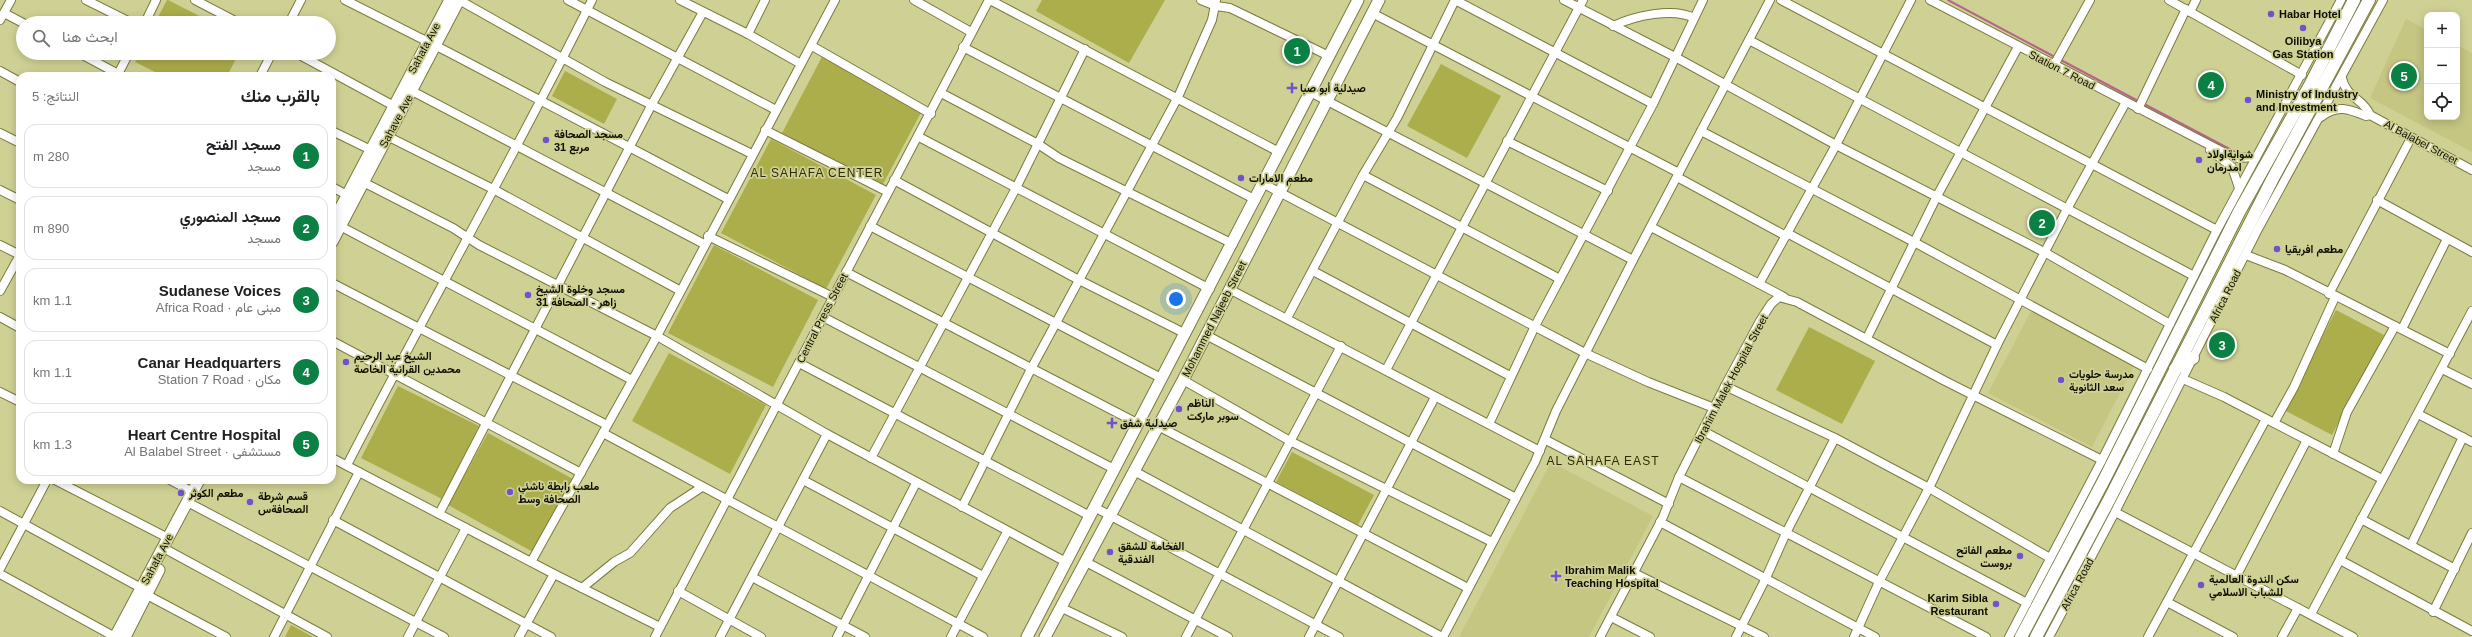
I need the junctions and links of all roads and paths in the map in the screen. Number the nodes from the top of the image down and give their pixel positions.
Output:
1 (11, 0) edge
2 (86, 0) edge
3 (156, 0) edge
4 (195, 0) edge
5 (301, 0) edge
6 (345, 0) edge
7 (450, 0) edge
8 (459, 0) edge
9 (568, 0) edge
10 (592, 0) edge
11 (680, 0) edge
12 (765, 0) edge
13 (835, 0) edge
14 (914, 0) edge
15 (990, 0) edge
16 (1201, 0) edge
17 (1358, 0) edge
18 (1379, 0) edge
19 (1564, 0) edge
20 (1583, 0) edge
21 (1703, 0) edge
22 (1770, 0) edge
23 (1781, 0) edge
24 (1911, 0) edge
25 (1930, 0) edge
26 (2090, 0) edge
27 (2169, 0) edge
28 (2196, 0) edge
29 (2341, 0) edge
30 (2354, 0) edge
31 (2370, 0) edge
32 (2383, 0) edge
33 (1216, 3) edge
34 (1579, 8) junction
35 (587, 10) junction
36 (2188, 11) junction
37 (703, 12) junction
38 (1372, 13) junction
39 (118, 16) edge
40 (148, 16) edge
41 (226, 16) edge
42 (293, 16) edge
43 (1, 18) edge
44 (1694, 18) junction
45 (16, 21) edge
46 (1614, 26) junction
47 (972, 32) junction
48 (748, 34) junction
49 (1749, 40) junction
50 (432, 44) junction
51 (812, 46) junction
52 (964, 46) junction
53 (1432, 46) junction
54 (2018, 47) junction
55 (1084, 49) junction
56 (1554, 53) junction
57 (1881, 54) junction
58 (1329, 56) junction
59 (562, 57) junction
60 (1677, 58) junction
61 (678, 59) junction
62 (92, 60) edge
63 (126, 60) edge
64 (268, 60) edge
65 (309, 60) edge
66 (802, 64) junction
67 (2054, 65) junction
68 (0, 71) edge
69 (114, 72) edge
70 (120, 72) edge
71 (262, 72) edge
72 (331, 72) edge
73 (336, 75) edge
74 (2302, 75) junction
75 (2342, 78) junction
76 (16, 80) edge
77 (1725, 86) junction
78 (412, 91) junction
79 (1310, 92) junction
80 (942, 93) junction
81 (1060, 97) junction
82 (1178, 97) junction
83 (1530, 97) junction
84 (1860, 98) junction
85 (540, 101) junction
86 (1327, 102) junction
87 (2126, 102) junction
88 (652, 104) junction
89 (1653, 104) junction
90 (394, 106) junction
91 (1984, 108) junction
92 (2138, 109) junction
93 (776, 110) junction
94 (931, 114) junction
95 (2370, 115) junction
96 (2319, 119) junction
97 (765, 130) junction
98 (1701, 131) junction
99 (1387, 132) junction
100 (0, 133) edge
101 (336, 133) edge
102 (387, 136) junction
103 (919, 136) junction
104 (2195, 138) junction
105 (2411, 138) junction
106 (16, 141) edge
107 (1507, 141) junction
108 (1038, 144) junction
109 (1836, 145) junction
110 (516, 146) junction
111 (1153, 146) junction
112 (629, 148) junction
113 (1630, 148) junction
114 (371, 150) junction
115 (1279, 152) junction
116 (1961, 153) junction
117 (752, 154) junction
118 (2256, 157) junction
119 (2093, 164) junction
120 (2472, 170) edge
121 (1363, 175) junction
122 (1678, 175) junction
123 (894, 180) junction
124 (363, 182) junction
125 (1264, 184) junction
126 (1485, 184) junction
127 (1016, 188) junction
128 (2239, 188) junction
129 (336, 189) edge
130 (493, 189) junction
131 (1811, 189) junction
132 (0, 190) edge
133 (1128, 191) junction
134 (1608, 191) junction
135 (888, 192) junction
136 (1279, 192) junction
137 (347, 194) junction
138 (606, 194) junction
139 (1937, 196) junction
140 (16, 198) edge
141 (728, 199) junction
142 (1256, 200) junction
143 (2377, 200) junction
144 (2067, 209) junction
145 (1337, 223) junction
146 (336, 225) edge
147 (870, 226) junction
148 (1651, 227) junction
149 (1462, 228) junction
150 (2216, 230) junction
151 (991, 233) junction
152 (1104, 234) junction
153 (1583, 234) junction
154 (1786, 234) junction
155 (582, 237) junction
156 (466, 238) junction
157 (2447, 239) junction
158 (706, 240) junction
159 (1914, 242) junction
160 (1233, 244) junction
161 (0, 245) edge
162 (2472, 252) edge
163 (16, 253) edge
164 (2046, 253) junction
165 (2246, 255) junction
166 (1633, 260) junction
167 (16, 262) edge
168 (1313, 271) junction
169 (846, 272) junction
170 (1437, 276) junction
171 (2194, 276) junction
172 (968, 279) junction
173 (1560, 279) junction
174 (444, 280) junction
175 (1079, 280) junction
176 (1759, 284) junction
177 (336, 285) edge
178 (558, 285) junction
179 (1210, 288) junction
180 (1890, 288) junction
181 (1229, 289) junction
182 (679, 290) junction
183 (0, 291) edge
184 (2186, 292) junction
185 (2332, 295) junction
186 (833, 297) junction
187 (1784, 297) junction
188 (2022, 300) junction
189 (2190, 309) junction
190 (2472, 311) edge
191 (0, 317) edge
192 (823, 317) junction
193 (1287, 318) junction
194 (1411, 323) junction
195 (944, 324) junction
196 (2170, 324) junction
197 (1056, 325) junction
198 (16, 326) edge
199 (418, 326) junction
200 (1535, 326) junction
201 (535, 327) junction
202 (2399, 328) junction
203 (1186, 334) junction
204 (1206, 335) junction
205 (657, 336) junction
206 (1867, 338) junction
207 (336, 343) edge
208 (1341, 346) junction
209 (1998, 346) junction
210 (1585, 353) junction
211 (2450, 354) junction
212 (2193, 358) joint
213 (799, 363) junction
214 (921, 368) junction
215 (1031, 369) junction
216 (2148, 369) junction
217 (2442, 369) junction
218 (1386, 370) junction
219 (394, 373) junction
220 (510, 374) junction
221 (2178, 374) junction
222 (1510, 376) junction
223 (1161, 378) junction
224 (632, 380) junction
225 (1182, 380) junction
226 (2472, 384) edge
227 (1725, 386) junction
228 (0, 392) edge
229 (1316, 393) junction
230 (1975, 394) junction
231 (1435, 397) junction
232 (16, 400) edge
233 (776, 405) junction
234 (1714, 408) junction
235 (896, 412) junction
236 (2418, 414) junction
237 (1009, 415) junction
238 (2266, 419) junction
239 (486, 422) junction
240 (1137, 423) junction
241 (2274, 423) junction
242 (1489, 424) junction
243 (607, 425) junction
244 (1158, 426) junction
245 (1702, 431) junction
246 (603, 433) junction
247 (827, 434) junction
248 (2463, 437) junction
249 (1835, 438) junction
250 (1546, 440) junction
251 (2307, 440) junction
252 (1290, 441) junction
253 (1412, 442) junction
254 (2472, 442) edge
255 (1540, 451) junction
256 (2333, 454) junction
257 (871, 458) junction
258 (336, 460) edge
259 (2102, 460) junction
260 (986, 461) junction
261 (347, 465) junction
262 (1114, 469) junction
263 (1134, 471) junction
264 (360, 472) junction
265 (581, 473) junction
266 (1679, 477) junction
267 (2382, 479) junction
268 (803, 480) junction
269 (916, 483) junction
270 (45, 484) edge
271 (63, 484) edge
272 (178, 484) edge
273 (197, 484) edge
274 (204, 484) edge
275 (1267, 485) junction
276 (702, 487) junction
277 (1809, 488) junction
278 (1930, 488) junction
279 (1388, 489) junction
280 (193, 492) junction
281 (1516, 498) junction
282 (726, 499) junction
283 (1668, 504) junction
284 (192, 505) junction
285 (962, 507) junction
286 (0, 511) edge
287 (1092, 512) junction
288 (2115, 512) junction
289 (439, 514) junction
290 (1110, 515) junction
291 (2361, 519) junction
292 (333, 520) junction
293 (1660, 522) junction
294 (23, 525) junction
295 (778, 527) junction
296 (2079, 527) junction
297 (466, 528) junction
298 (893, 528) junction
299 (1244, 529) junction
300 (1007, 532) junction
301 (1786, 533) junction
302 (2090, 533) junction
303 (2472, 533) edge
304 (1364, 534) junction
305 (1903, 537) junction
306 (168, 538) junction
307 (1492, 542) junction
308 (2411, 545) junction
309 (2067, 549) junction
310 (169, 551) junction
311 (2193, 552) junction
312 (2079, 555) junction
313 (2050, 558) junction
314 (2340, 560) junction
315 (531, 562) junction
316 (1066, 562) junction
317 (1086, 562) junction
318 (310, 567) junction
319 (0, 569) edge
320 (2455, 569) junction
321 (1634, 572) junction
322 (0, 574) edge
323 (554, 574) junction
324 (1220, 574) junction
325 (869, 575) junction
326 (2237, 575) junction
327 (983, 576) junction
328 (440, 577) junction
329 (752, 577) junction
330 (1340, 580) junction
331 (1765, 580) junction
332 (1879, 582) junction
333 (582, 588) junction
334 (1468, 588) junction
335 (144, 591) junction
336 (678, 591) junction
337 (2167, 602) junction
338 (2027, 603) junction
339 (1062, 608) junction
340 (2298, 608) junction
341 (2433, 612) junction
342 (2311, 614) junction
343 (286, 615) junction
344 (1611, 617) junction
345 (730, 619) junction
346 (1195, 620) junction
347 (416, 622) junction
348 (527, 624) junction
349 (958, 624) junction
350 (843, 625) junction
351 (1316, 625) junction
352 (1742, 625) junction
353 (660, 627) junction
354 (1858, 628) junction
355 (2472, 631) edge
356 (115, 637) edge
357 (125, 637) edge
358 (226, 637) edge
359 (274, 637) edge
360 (327, 637) edge
361 (408, 637) edge
362 (444, 637) edge
363 (519, 637) edge
364 (551, 637) edge
365 (655, 637) edge
366 (720, 637) edge
367 (761, 637) edge
368 (837, 637) edge
369 (865, 637) edge
370 (951, 637) edge
371 (983, 637) edge
372 (1027, 637) edge
373 (1046, 637) edge
374 (1122, 637) edge
375 (1186, 637) edge
376 (1228, 637) edge
377 (1309, 637) edge
378 (1339, 637) edge
379 (1443, 637) edge
380 (1600, 637) edge
381 (1650, 637) edge
382 (1736, 637) edge
383 (1764, 637) edge
384 (1854, 637) edge
385 (1875, 637) edge
386 (1986, 637) edge
387 (2009, 637) edge
388 (2021, 637) edge
389 (2036, 637) edge
390 (2049, 637) edge
391 (2148, 637) edge
392 (2233, 637) edge
393 (2282, 637) edge
394 (2353, 637) edge

1 - 43 street
2 - 39 street
3 - 40 street
4 - 41 street
5 - 42 street
6 - 50 street
7 - 50 main road, Sahafa Ave
8 - 50 main road, Sahave Ave
8 - 59 street
9 - 35 street
10 - 35 street
11 - 37 street
12 - 48 street
13 - 51 street
14 - 47 street
15 - 47 street, Central Press Street
15 - 55 street
16 - 33 street
17 - 58 main road, Mohammed Najeeb Street
18 - 38 main road, Mohammed Najeeb Street
19 - 34 street
20 - 34 street
21 - 44 street
22 - 49 street
23 - 57 street
24 - 57 street
25 - 54 street, Station 7 Road
26 - 67 street
27 - 36 street
28 - 36 street
29 - 74 street
30 - 189 highway
31 - 221 highway, Africa Road
32 - 75 street, Africa Road
33 - 58 street
33 - 82 street
34 - 46 street
34 - 56 street
35 - 59 street
35 - 61 street
36 - 74 street
36 - 92 street
37 - 48 street
37 - 61 street
38 - 53 street
38 - 86 main road, Mohammed Najeeb Street
43 - 45 street
44 - 46 street
44 - 60 street
46 - 60 street
47 - 52 street, Central Press Street
48 - 66 street
49 - 77 street
49 - 84 street
50 - 78 main road, Sahave Ave
50 - 85 street
50 - 90 main road, Sahafa Ave
51 - 66 street
51 - 94 street
52 - 80 street, Central Press Street
52 - 81 street
53 - 56 street
53 - 83 street
53 - 99 street
54 - 67 street, Station 7 Road
54 - 91 street
55 - 81 street
55 - 82 street
56 - 83 street
56 - 89 street
57 - 84 street
57 - 91 street
58 - 79 main road, Mohammed Najeeb Street
59 - 85 street
59 - 88 street
60 - 77 street
60 - 89 street
61 - 88 street
61 - 93 street
62 - 69 street
63 - 70 street
64 - 71 street
65 - 72 street
66 - 93 street
67 - 87 street, Station 7 Road
68 - 76 street
73 - 90 street
74 - 118 street
75 - 95 street, Al Balabel Street
75 - 96 street, Africa Road
77 - 98 street
77 - 109 street
78 - 102 main road, Sahave Ave
78 - 110 street
79 - 86 street
79 - 115 main road, Mohammed Najeeb Street
80 - 94 street, Central Press Street
80 - 108 street
81 - 108 street
81 - 111 street
82 - 111 street
82 - 115 street
83 - 107 street
83 - 113 street
84 - 109 street
84 - 116 street
85 - 110 street
85 - 112 street
86 - 99 street
86 - 136 main road, Mohammed Najeeb Street
87 - 92 street, Station 7 Road
87 - 119 street
88 - 112 street
88 - 117 street
89 - 113 street
90 - 114 main road, Sahafa Ave
91 - 116 street
91 - 119 street
92 - 104 street, Station 7 Road
93 - 97 street
94 - 103 street, Central Press Street
95 - 96 street, Al Balabel Street
95 - 105 street, Al Balabel Street
96 - 165 street, Africa Road
97 - 117 street
97 - 135 street
98 - 122 street
98 - 131 street
99 - 121 street
99 - 126 street
100 - 106 street
101 - 114 street
102 - 124 main road, Sahave Ave
102 - 130 street
103 - 123 street, Central Press Street
103 - 127 street
104 - 118 street
104 - 128 street
105 - 120 street, Al Balabel Street
105 - 143 street
107 - 126 street
107 - 134 street
108 - 127 street
108 - 133 street
109 - 131 street
109 - 139 street
110 - 130 street
110 - 138 street
111 - 133 street
111 - 142 street
112 - 138 street
112 - 141 street
113 - 122 street
113 - 134 street
114 - 137 main road, Sahafa Ave
115 - 125 main road, Mohammed Najeeb Street
116 - 139 street
116 - 144 street
117 - 141 street
118 - 128 street
119 - 144 street
119 - 150 street
121 - 145 street
121 - 149 street
122 - 148 street
122 - 154 street
123 - 135 street, Central Press Street
123 - 151 street
124 - 146 main road, Sahave Ave
124 - 156 street
125 - 136 street
125 - 142 main road, Mohammed Najeeb Street
126 - 149 street
126 - 153 street
127 - 151 street
127 - 152 street
128 - 150 street
129 - 137 street
130 - 155 street
130 - 156 street
131 - 154 street
131 - 159 street
132 - 140 street
133 - 152 street
133 - 160 street
134 - 153 street
135 - 147 street, Central Press Street
136 - 145 street
136 - 181 main road, Mohammed Najeeb Street
137 - 146 main road, Sahafa Ave
138 - 155 street
138 - 158 street
139 - 159 street
139 - 164 street
141 - 158 street
142 - 160 main road, Mohammed Najeeb Street
143 - 157 street
143 - 185 street
144 - 164 street
144 - 171 street
145 - 168 street
145 - 170 street
146 - 174 street
147 - 169 street, Central Press Street
147 - 172 street
148 - 166 street
148 - 176 street
149 - 170 street
149 - 173 street
150 - 171 street
151 - 172 street
151 - 175 street
152 - 175 street
152 - 179 street
153 - 166 street
153 - 173 street
154 - 176 street
154 - 180 street
155 - 178 street
155 - 182 street
156 - 174 street
156 - 178 street
157 - 162 street
157 - 202 street
158 - 182 street
158 - 186 street
159 - 180 street
159 - 188 street
160 - 179 main road, Mohammed Najeeb Street
161 - 163 street
164 - 188 street
164 - 196 street
165 - 185 street
165 - 212 street, Africa Road
166 - 210 street
167 - 183 street
168 - 193 street
168 - 194 street
169 - 186 street, Central Press Street
169 - 195 street
170 - 194 street
170 - 200 street
171 - 184 street
172 - 195 street
172 - 197 street
173 - 200 street
174 - 199 street
174 - 201 street
175 - 197 street
175 - 203 street
176 - 187 street
177 - 199 street
178 - 201 street
178 - 205 street
179 - 203 main road, Mohammed Najeeb Street
180 - 206 street
180 - 209 street
181 - 193 street
181 - 204 main road, Mohammed Najeeb Street
182 - 205 street
184 - 189 highway
184 - 196 street
185 - 202 street
185 - 241 street
186 - 192 street, Central Press Street
187 - 206 street
187 - 227 street, Ibrahim Malek Hospital Street
188 - 209 street
188 - 216 street
189 - 296 highway
190 - 211 street
191 - 198 street
192 - 213 street, Central Press Street
192 - 214 street
193 - 208 street
194 - 218 street
194 - 222 street
195 - 214 street
195 - 215 street
196 - 216 street
197 - 215 street
197 - 223 street
199 - 219 street
199 - 220 street
200 - 210 street
200 - 222 street
201 - 220 street
201 - 224 street
202 - 211 street
202 - 256 street
203 - 223 main road, Mohammed Najeeb Street
204 - 225 main road, Mohammed Najeeb Street
204 - 229 street
205 - 224 street
205 - 233 street
206 - 230 street
207 - 219 street
208 - 218 street
208 - 229 street
209 - 230 street
210 - 234 street
210 - 250 street
211 - 217 street
212 - 221 highway
213 - 233 street, Central Press Street
213 - 235 street
214 - 235 street
214 - 237 street
215 - 237 street
215 - 240 street
216 - 259 street
217 - 226 street
217 - 236 street
218 - 231 street
219 - 239 street
219 - 261 street
220 - 239 street
220 - 243 street
221 - 238 street
221 - 288 street, Africa Road
221 - 302 highway, Africa Road
222 - 242 street
223 - 240 main road, Mohammed Najeeb Street
224 - 243 street
225 - 244 main road, Mohammed Najeeb Street
225 - 252 street
227 - 234 street, Ibrahim Malek Hospital Street
227 - 249 street
228 - 232 street
229 - 252 street
229 - 253 street
230 - 259 street
230 - 278 street
231 - 242 street
231 - 253 street
233 - 247 street
233 - 282 street, Central Press Street
234 - 245 street, Ibrahim Malek Hospital Street
235 - 257 street
235 - 260 street
236 - 248 street
236 - 267 street
237 - 260 street
237 - 262 street
238 - 241 street
238 - 311 street
239 - 265 street
239 - 289 street
240 - 262 main road, Mohammed Najeeb Street
241 - 251 street
242 - 255 street
243 - 246 street
244 - 263 main road, Mohammed Najeeb Street
244 - 275 street
245 - 266 street, Ibrahim Malek Hospital Street
245 - 277 street
246 - 265 street
246 - 276 street
247 - 257 street
247 - 268 street
248 - 254 street
248 - 308 street
249 - 277 street
249 - 278 street
250 - 255 street
250 - 283 street
251 - 256 street
251 - 326 street
252 - 275 street
252 - 279 street
253 - 279 street
253 - 281 street
255 - 281 street
256 - 267 street
257 - 269 street
258 - 261 street
259 - 313 street
260 - 285 street
260 - 287 street
261 - 264 street
262 - 287 main road, Mohammed Najeeb Street
263 - 290 main road, Mohammed Najeeb Street
263 - 299 street
264 - 289 street
264 - 292 street
265 - 315 street
266 - 283 street, Ibrahim Malek Hospital Street
266 - 301 street
267 - 291 street
268 - 295 street
268 - 298 street
269 - 285 street
269 - 298 street
270 - 294 street
271 - 306 street
272 - 280 street
273 - 280 main road, Sahafa Ave
274 - 284 main road
275 - 299 street
275 - 304 street
276 - 282 street
276 - 333 street
277 - 301 street
277 - 305 street
278 - 305 street
278 - 313 street
279 - 304 street
279 - 307 street
280 - 306 main road, Sahafa Ave
281 - 307 street
282 - 295 street
282 - 336 street, Central Press Street
283 - 293 street, Ibrahim Malek Hospital Street
284 - 310 main road
284 - 318 street
285 - 300 street
286 - 294 street
287 - 290 street
287 - 316 main road, Mohammed Najeeb Street
288 - 311 street
288 - 390 street, Africa Road
289 - 297 street
290 - 317 main road, Mohammed Najeeb Street
290 - 324 street
291 - 308 street
291 - 314 street
292 - 318 street
292 - 328 street
293 - 321 street, Ibrahim Malek Hospital Street
293 - 331 street
294 - 319 street
294 - 335 street
295 - 325 street
295 - 329 street
296 - 302 highway
296 - 309 highway
297 - 315 street
297 - 328 street
298 - 325 street
298 - 327 street
299 - 324 street
299 - 330 street
300 - 316 street
300 - 327 street
301 - 331 street
301 - 332 street
302 - 312 highway, Africa Road
303 - 320 street
304 - 330 street
304 - 334 street
305 - 332 street
305 - 338 street
306 - 335 main road, Sahafa Ave
307 - 334 street
308 - 320 street
309 - 312 highway
309 - 388 highway
310 - 335 main road
310 - 343 street
311 - 326 street
311 - 337 street
312 - 389 highway, Africa Road
313 - 338 street
314 - 341 street
314 - 342 street
315 - 323 street
316 - 372 main road, Mohammed Najeeb Street
317 - 339 main road, Mohammed Najeeb Street
317 - 346 street
318 - 343 street
318 - 347 street
320 - 341 street
321 - 344 street, Ibrahim Malek Hospital Street
321 - 352 street
322 - 356 street
323 - 333 street
323 - 348 street
324 - 346 street
324 - 351 street
325 - 349 street
325 - 350 street
326 - 340 street
327 - 349 street
328 - 347 street
328 - 348 street
329 - 345 street
329 - 350 street
330 - 351 street
330 - 379 street
331 - 352 street
331 - 354 street
332 - 354 street
332 - 386 street
333 - 353 street
334 - 379 street
335 - 356 main road, Sahafa Ave
335 - 357 main road
335 - 358 street
336 - 345 street
336 - 353 street, Central Press Street
337 - 391 street
337 - 392 street
338 - 387 street
339 - 373 main road, Mohammed Najeeb Street
339 - 374 street
340 - 342 street
340 - 393 street
341 - 355 street
342 - 394 street
343 - 359 street
343 - 360 street
344 - 380 street, Ibrahim Malek Hospital Street
344 - 381 street
345 - 366 street
345 - 367 street
346 - 375 street
346 - 376 street
347 - 361 street
347 - 362 street
348 - 363 street
348 - 364 street
349 - 370 street
349 - 371 street
350 - 368 street
350 - 369 street
351 - 377 street
351 - 378 street
352 - 382 street
352 - 383 street
353 - 365 street, Central Press Street
354 - 384 street
354 - 385 street

